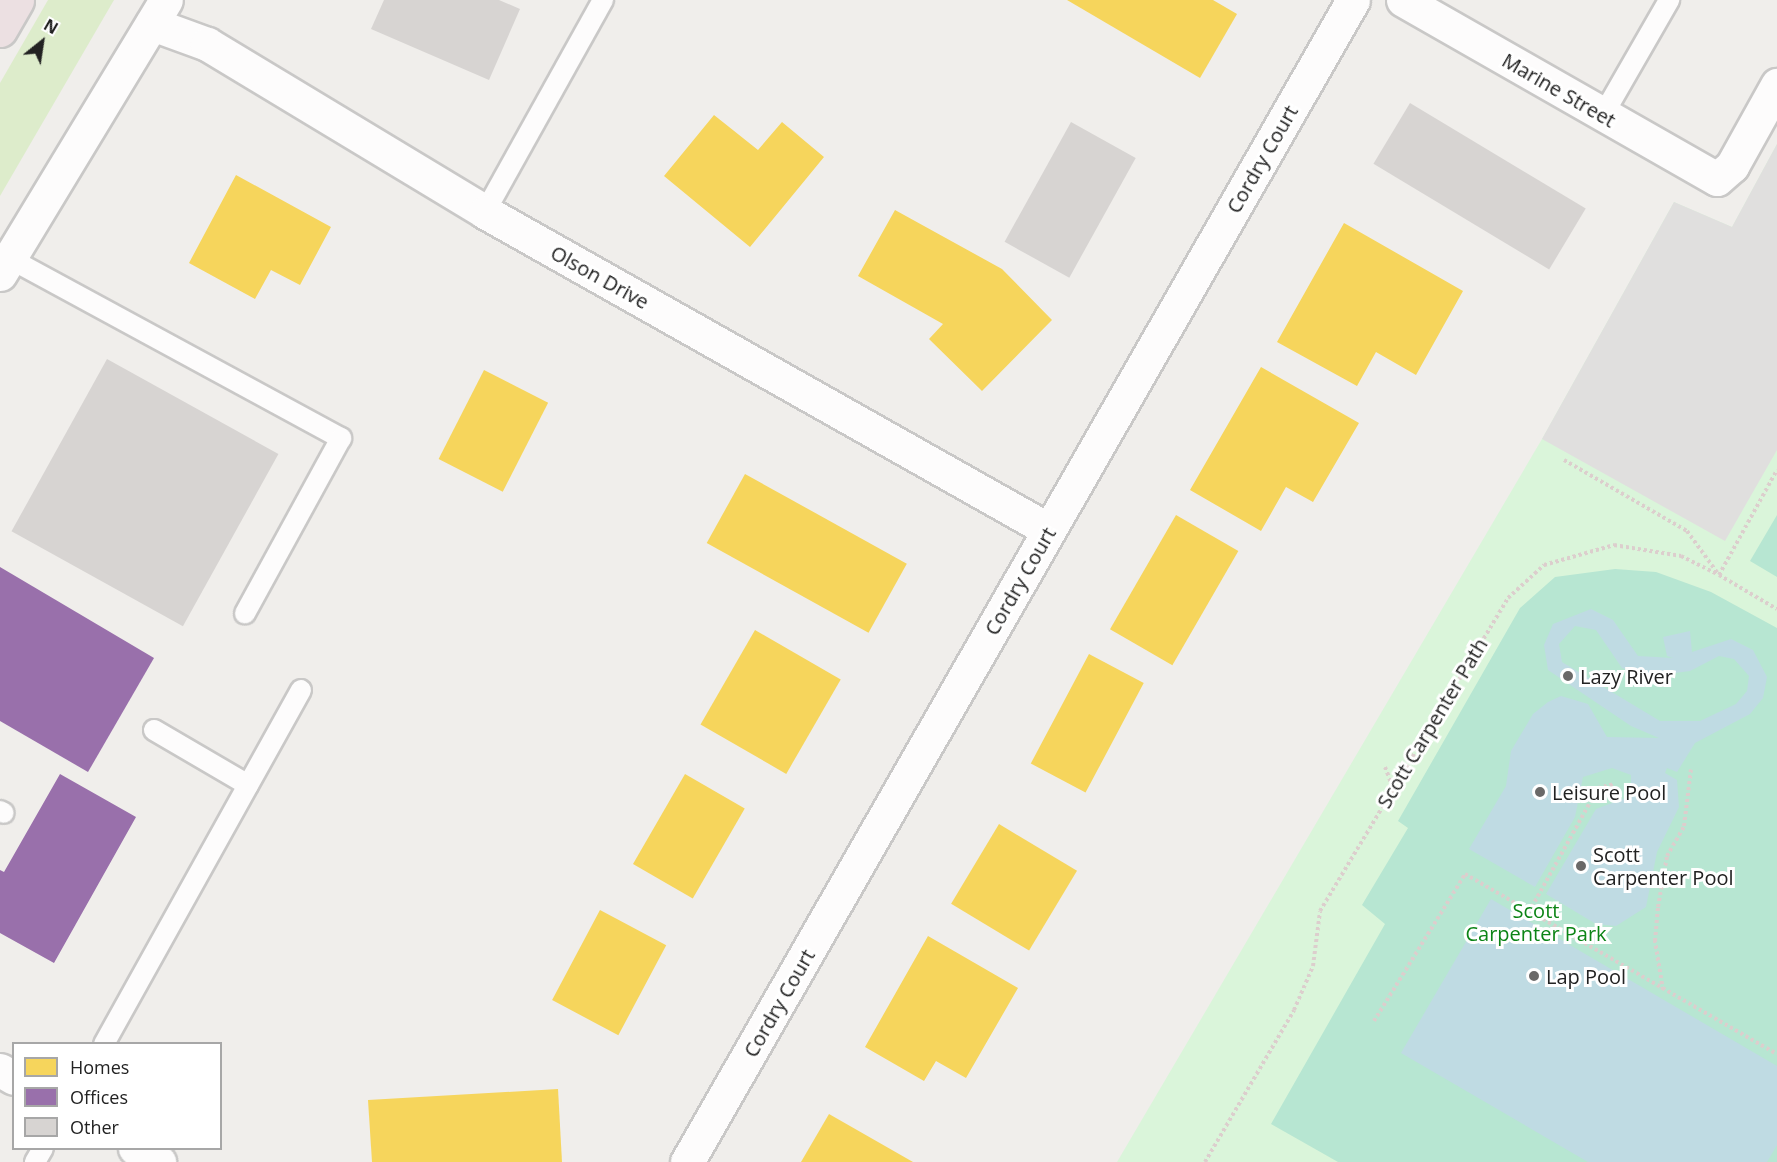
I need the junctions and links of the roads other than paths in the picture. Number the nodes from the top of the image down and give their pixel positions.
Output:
1 (17, 0) edge
2 (603, 0) edge
3 (1353, 0) edge
4 (1403, 0) edge
5 (1669, 0) edge
6 (159, 12) edge
7 (0, 30) edge
8 (1777, 85) edge
9 (1603, 115) junction
10 (485, 212) junction
11 (4, 266) edge
12 (1049, 530) junction
13 (245, 613) dead end
14 (301, 690) dead end
15 (154, 730) dead end
16 (248, 785) junction
17 (105, 1042) edge
18 (137, 1150) edge
19 (159, 1162) edge
20 (687, 1162) edge

1 - 7 highway
2 - 10 lane
3 - 12 street, Cordry Court
4 - 9 street, Marine Street
5 - 9 lane
6 - 10 street, Olson Drive
6 - 11 street
8 - 9 street, Marine Street
10 - 12 street, Olson Drive
11 - 13 lane
12 - 20 street, Cordry Court
14 - 16 lane
15 - 16 lane
16 - 17 lane
18 - 19 street

